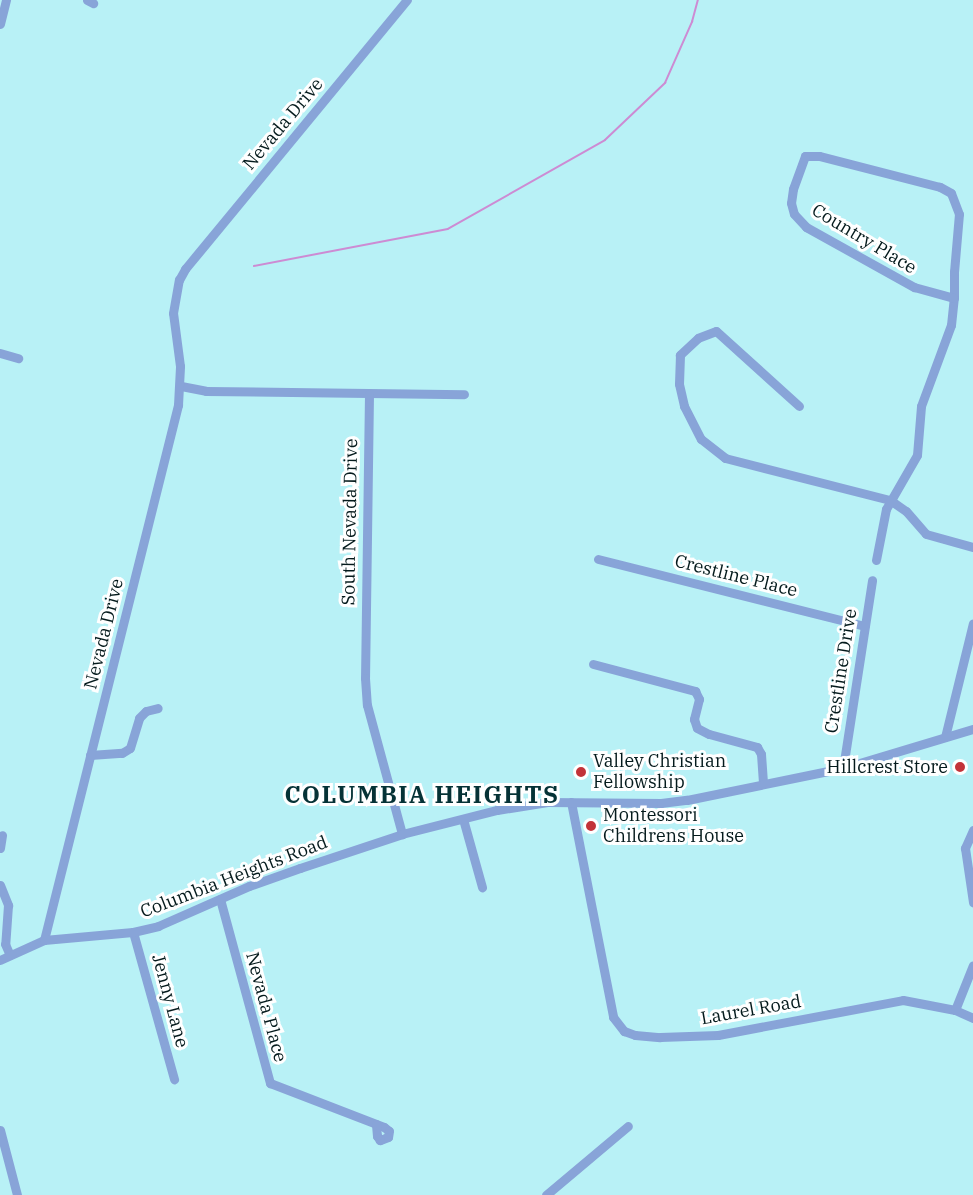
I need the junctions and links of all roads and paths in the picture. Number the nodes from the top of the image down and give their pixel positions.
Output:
1 (6, 0) edge
2 (407, 0) edge
3 (0, 24) edge
4 (954, 297) junction
5 (0, 353) edge
6 (18, 358) dead end
7 (181, 386) junction
8 (369, 394) junction
9 (464, 394) dead end
10 (799, 406) dead end
11 (890, 500) junction
12 (973, 547) edge
13 (598, 559) dead end
14 (876, 560) dead end
15 (872, 580) dead end
16 (973, 623) edge
17 (865, 626) junction
18 (593, 664) dead end
19 (158, 708) dead end
20 (973, 729) edge
21 (945, 737) junction
22 (90, 755) junction
23 (843, 768) junction
24 (763, 784) junction
25 (571, 802) junction
26 (463, 819) junction
27 (973, 830) edge
28 (402, 834) junction
29 (2, 835) dead end
30 (0, 848) edge
31 (0, 885) edge
32 (482, 887) dead end
33 (220, 899) junction
34 (973, 902) edge
35 (134, 932) junction
36 (44, 940) junction
37 (10, 955) junction
38 (0, 960) edge
39 (973, 965) edge
40 (955, 1010) junction
41 (973, 1018) edge
42 (174, 1079) dead end
43 (376, 1124) dead end
44 (628, 1126) dead end
45 (0, 1132) edge
46 (17, 1195) edge
47 (546, 1195) edge

1 - 3 street
2 - 7 street, Nevada Drive
4 - 4 street, Country Place
4 - 11 street
5 - 6 street
7 - 8 street
7 - 22 street, Nevada Drive
8 - 9 street
8 - 28 street, South Nevada Drive
10 - 11 street
11 - 12 street
11 - 14 street
13 - 17 street, Crestline Place
15 - 17 street, Crestline Drive
16 - 21 street
17 - 23 street, Crestline Drive
18 - 24 street
19 - 22 street
20 - 21 street, Columbia Heights Road
21 - 23 street, Columbia Heights Road
22 - 36 street, Nevada Drive
23 - 24 street, Columbia Heights Road
24 - 25 street, Columbia Heights Road
25 - 26 street, Columbia Heights Road
25 - 40 street, Laurel Road
26 - 28 street, Columbia Heights Road
26 - 32 street
27 - 34 street
28 - 33 street, Columbia Heights Road
29 - 30 street
31 - 37 street
33 - 35 street, Columbia Heights Road
33 - 43 street, Nevada Place
35 - 36 street, Columbia Heights Road
35 - 42 street, Jenny Lane
36 - 37 street, Columbia Heights Road
37 - 38 street, Columbia Heights Road
39 - 40 street
40 - 41 street, Laurel Road
44 - 47 street
45 - 46 street

